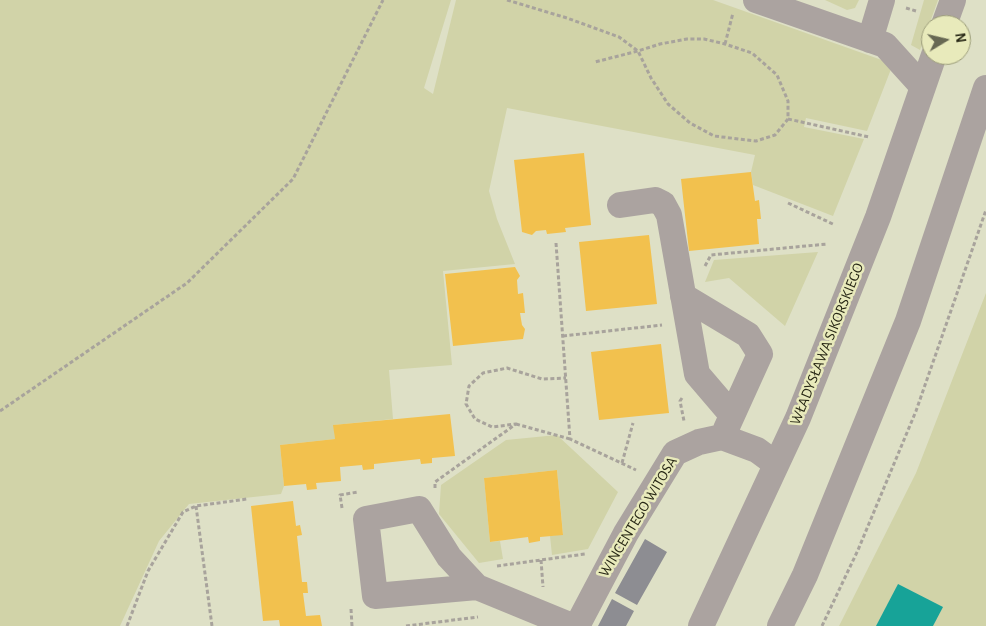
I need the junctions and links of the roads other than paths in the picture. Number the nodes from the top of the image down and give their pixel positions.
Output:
1 (882, 0) edge
2 (953, 0) edge
3 (745, 4) edge
4 (948, 15) edge
5 (870, 40) junction
6 (931, 65) edge
7 (923, 87) junction
8 (986, 88) edge
9 (620, 205) dead end
10 (684, 296) junction
11 (727, 426) junction
12 (776, 464) junction
13 (477, 587) junction
14 (572, 626) edge
15 (577, 626) edge
16 (701, 626) edge
17 (780, 626) edge

1 - 5 street
2 - 4 street
3 - 5 street
5 - 7 street
6 - 7 street, WŁADYSŁAWA SIKORSKIEGO
7 - 12 street, WŁADYSŁAWA SIKORSKIEGO
8 - 17 street
9 - 10 street
10 - 11 street
10 - 11 street
11 - 12 street
11 - 15 street, WINCENTEGO WITOSA
12 - 16 street, WŁADYSŁAWA SIKORSKIEGO
13 - 13 street
13 - 14 street

